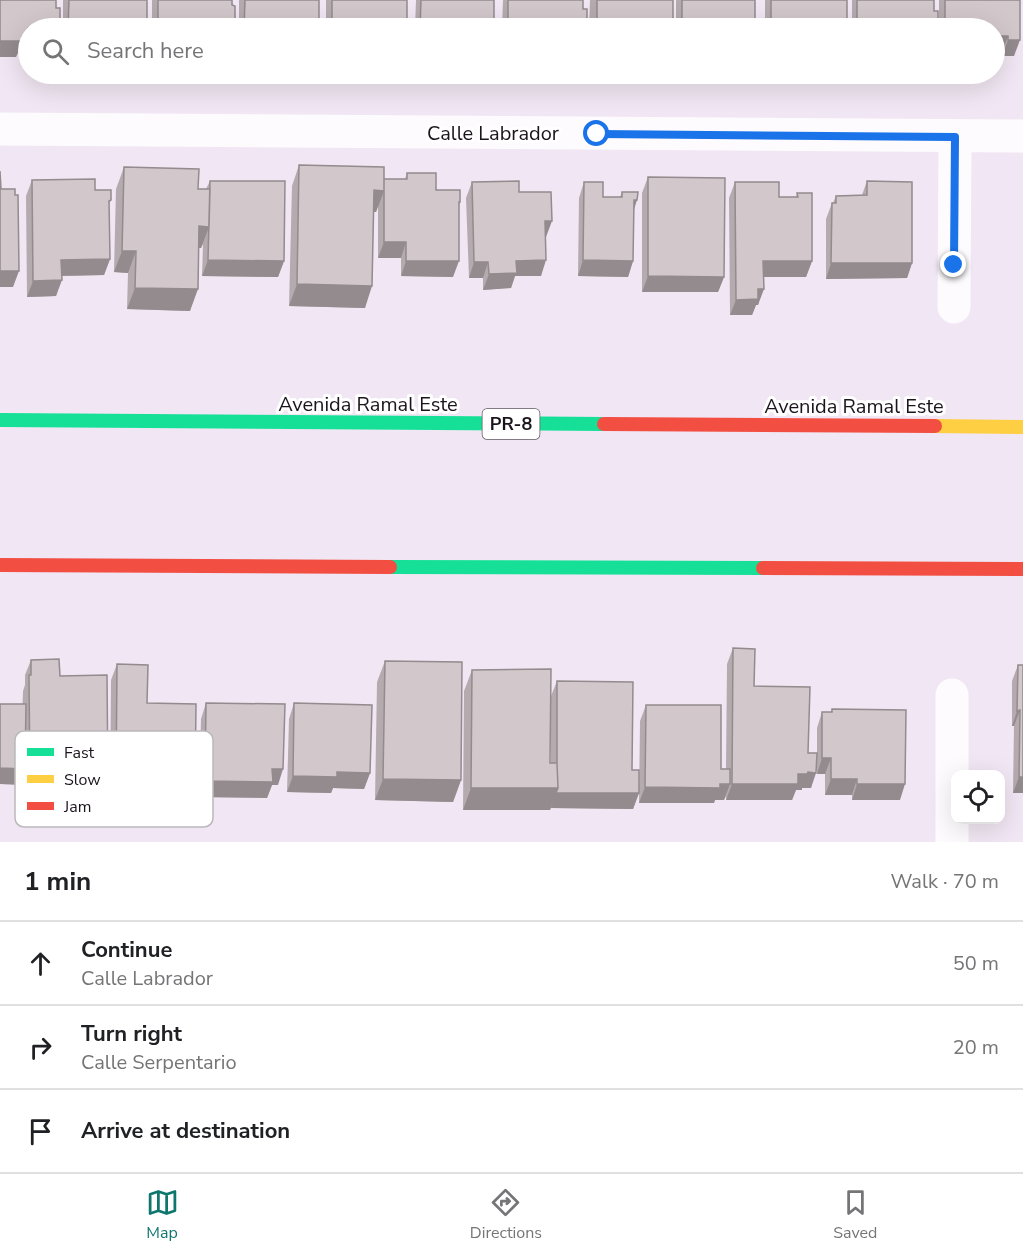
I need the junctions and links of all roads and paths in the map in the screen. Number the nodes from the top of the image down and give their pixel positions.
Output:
1 (0, 129) edge
2 (1023, 136) edge
3 (955, 137) junction
4 (954, 307) dead end
5 (0, 420) edge
6 (1023, 427) edge
7 (0, 565) edge
8 (1023, 569) edge
9 (952, 696) dead end
10 (952, 842) edge

1 - 3 street, Calle Labrador
2 - 3 street, Calle Labrador
3 - 4 street
5 - 6 main road, Avenida Ramal Este / PR-8
7 - 8 main road
9 - 10 street

